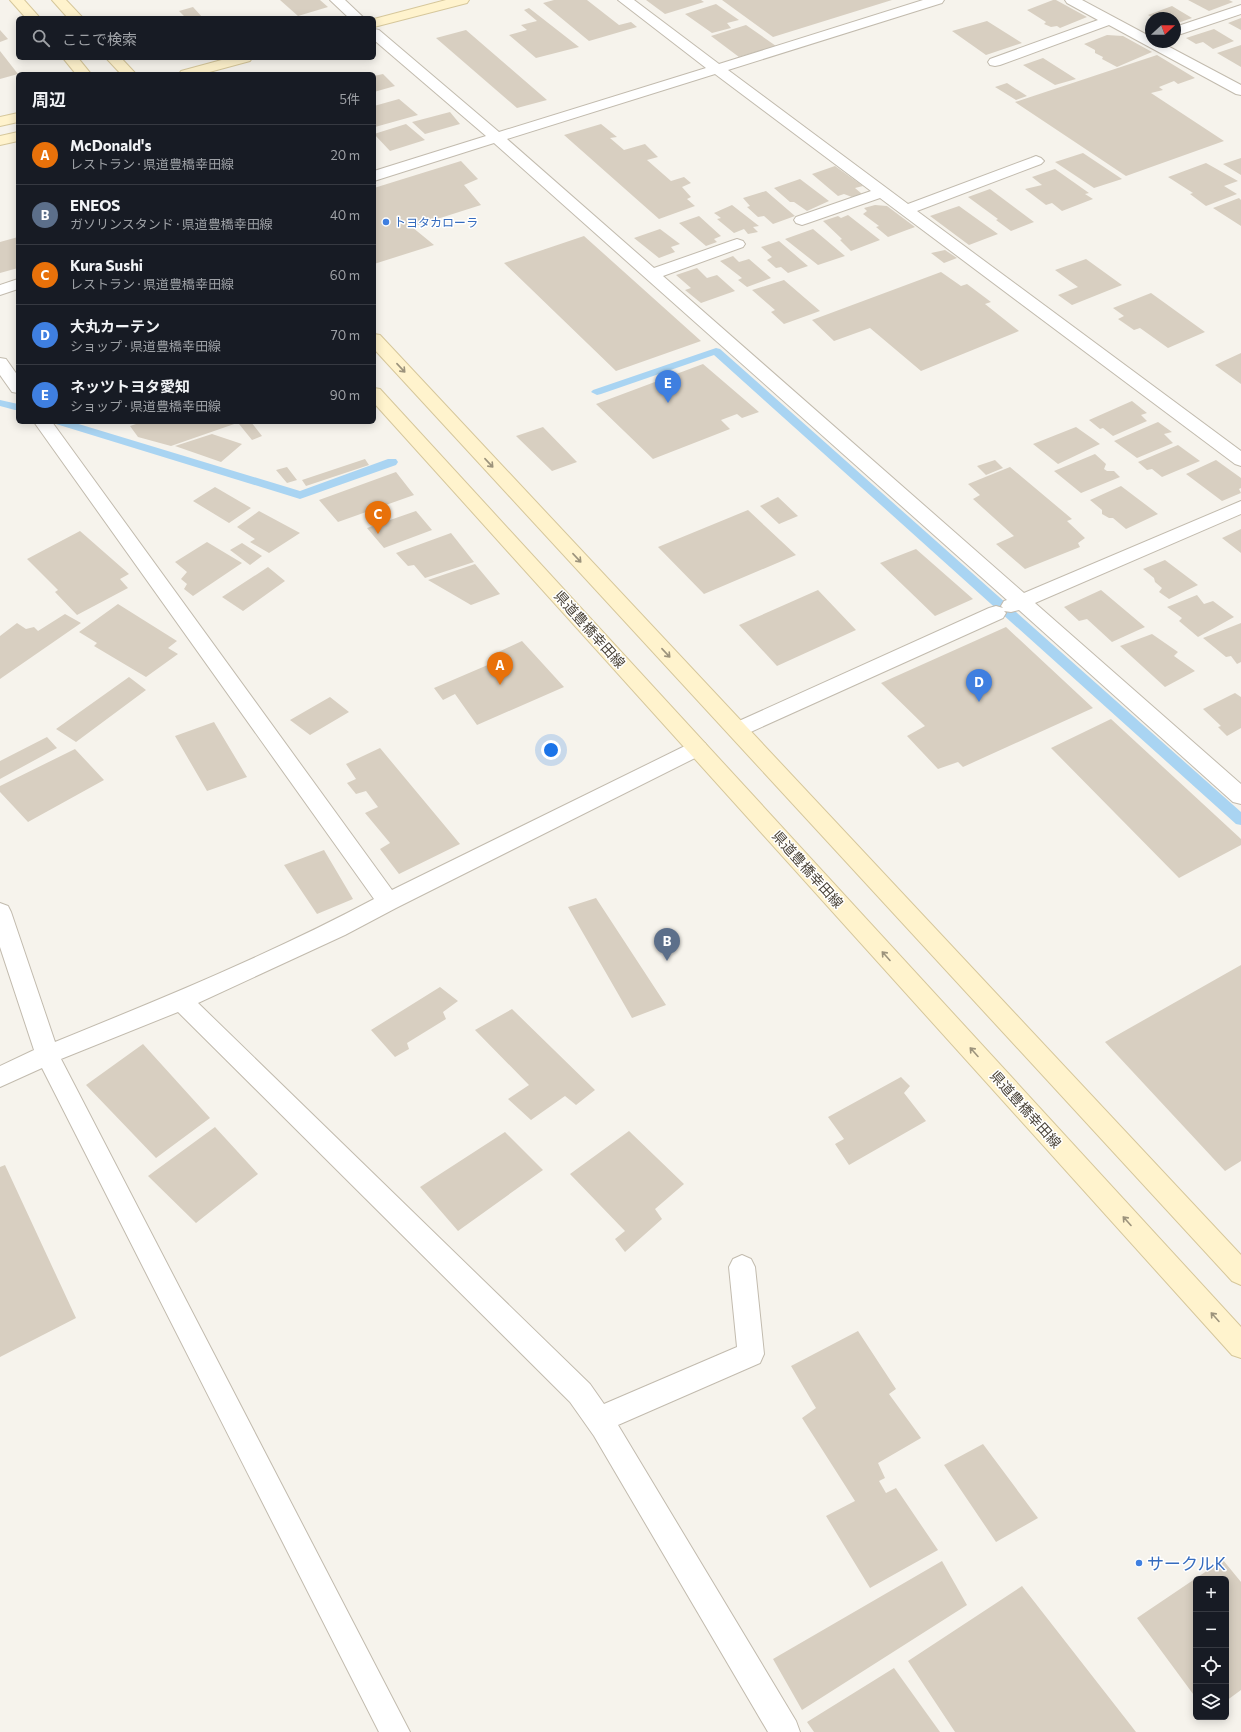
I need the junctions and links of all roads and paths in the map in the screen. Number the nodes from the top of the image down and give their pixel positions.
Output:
1 (17, 0) edge
2 (59, 0) edge
3 (337, 0) edge
4 (462, 0) edge
5 (625, 0) edge
6 (937, 0) edge
7 (1072, 0) edge
8 (1241, 9) edge
9 (31, 16) edge
10 (74, 16) edge
11 (355, 16) edge
12 (1110, 20) junction
13 (376, 22) edge
14 (1181, 30) edge
15 (376, 35) edge
16 (1145, 38) edge
17 (1163, 48) edge
18 (72, 60) edge
19 (115, 60) edge
20 (238, 60) edge
21 (995, 62) dead end
22 (717, 69) junction
23 (82, 72) edge
24 (126, 72) edge
25 (193, 72) edge
26 (1239, 88) edge
27 (16, 118) edge
28 (0, 122) edge
29 (16, 137) edge
30 (497, 138) junction
31 (0, 141) edge
32 (1036, 161) dead end
33 (376, 175) edge
34 (882, 192) junction
35 (905, 210) junction
36 (802, 220) dead end
37 (737, 244) dead end
38 (651, 275) junction
39 (16, 285) edge
40 (0, 290) edge
41 (376, 341) edge
42 (0, 363) edge
43 (16, 385) edge
44 (376, 394) edge
45 (44, 424) edge
46 (1241, 460) edge
47 (1241, 507) edge
48 (1009, 607) junction
49 (737, 730) junction
50 (698, 748) junction
51 (1241, 796) edge
52 (388, 902) junction
53 (0, 912) edge
54 (181, 1001) junction
55 (47, 1055) junction
56 (0, 1077) edge
57 (742, 1267) dead end
58 (1241, 1273) edge
59 (1241, 1346) edge
60 (599, 1420) junction
61 (395, 1732) edge
62 (785, 1732) edge

1 - 9 main road
2 - 10 main road
3 - 11 street
4 - 13 main road
5 - 22 street
6 - 22 street
7 - 12 street
8 - 14 street
12 - 16 street
12 - 21 street
15 - 30 street
17 - 26 street
18 - 23 main road
19 - 24 main road
20 - 25 main road
22 - 30 street
22 - 34 street
27 - 28 main road
29 - 31 main road
30 - 33 street
30 - 38 street
32 - 35 street
34 - 35 street
34 - 36 street
35 - 46 street
37 - 38 street
38 - 48 street
39 - 40 street
41 -> 49 main road
42 - 43 street
44 - 50 main road, 県道豊橋幸田線
45 - 52 street
47 - 48 street
48 - 49 street
48 - 51 street
49 - 58 main road
50 - 52 street
59 -> 50 main road, 県道豊橋幸田線
52 - 54 street
53 - 55 street
54 - 55 street
54 - 60 street
55 - 56 street
55 - 61 street
57 - 60 street
60 - 62 street

